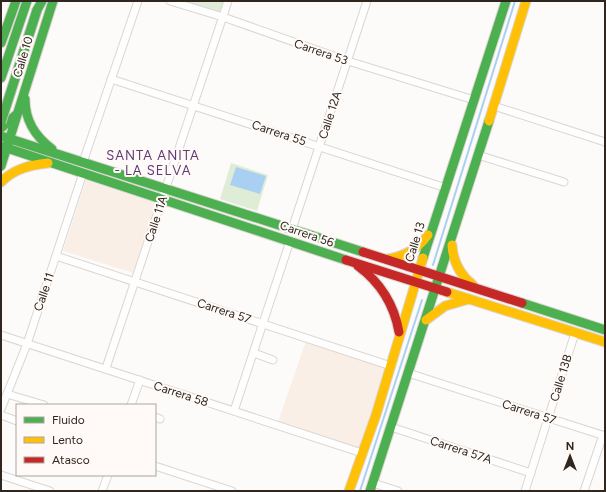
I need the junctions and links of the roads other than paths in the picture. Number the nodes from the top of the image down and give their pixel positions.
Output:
1 (16, 1) edge
2 (42, 1) edge
3 (53, 1) edge
4 (138, 1) edge
5 (170, 1) edge
6 (228, 1) edge
7 (368, 1) edge
8 (506, 1) edge
9 (526, 1) edge
10 (27, 4) edge
11 (223, 17) junction
12 (1, 42) edge
13 (348, 61) junction
14 (1, 78) edge
15 (111, 79) junction
16 (25, 89) junction
17 (474, 100) junction
18 (21, 103) junction
19 (194, 106) junction
20 (494, 106) junction
21 (1, 111) edge
22 (18, 113) junction
23 (1, 122) edge
24 (1, 128) edge
25 (4, 137) edge
26 (605, 142) edge
27 (3, 146) edge
28 (320, 146) junction
29 (478, 155) junction
30 (70, 158) junction
31 (83, 162) junction
32 (59, 165) junction
33 (1, 166) edge
34 (83, 173) junction
35 (1, 182) edge
36 (564, 182) dead end
37 (166, 188) junction
38 (446, 188) junction
39 (163, 199) junction
40 (292, 229) junction
41 (431, 230) junction
42 (454, 234) junction
43 (290, 241) junction
44 (56, 256) junction
45 (387, 259) junction
46 (346, 260) junction
47 (419, 269) junction
48 (440, 277) junction
49 (416, 281) junction
50 (135, 282) junction
51 (437, 288) junction
52 (482, 290) junction
53 (472, 299) junction
54 (426, 320) junction
55 (264, 324) junction
56 (605, 330) edge
57 (575, 333) junction
58 (1, 335) edge
59 (399, 336) junction
60 (605, 342) edge
61 (26, 344) junction
62 (254, 353) junction
63 (274, 360) dead end
64 (391, 366) junction
65 (106, 368) junction
66 (408, 373) junction
67 (140, 380) junction
68 (7, 394) junction
69 (41, 404) edge
70 (131, 404) edge
71 (1, 409) edge
72 (234, 411) junction
73 (1, 416) edge
74 (548, 418) junction
75 (16, 421) edge
76 (390, 427) junction
77 (604, 436) edge
78 (362, 453) junction
79 (156, 466) edge
80 (531, 473) junction
81 (1, 475) edge
82 (108, 476) edge
83 (372, 487) edge
84 (50, 491) edge
85 (102, 491) edge
86 (232, 491) edge
87 (349, 491) edge
88 (398, 491) edge
89 (525, 491) edge
90 (584, 491) edge

1 - 12 street, Calle 10
2 - 23 street, Calle 10, bridge
3 - 16 street, Calle 10
4 - 15 street
5 - 11 street, Carrera 53
6 - 11 street, Calle 11A
7 - 13 street, Calle 12A
8 - 17 street, Calle 13
9 - 20 street
10 - 14 street, Calle 10
11 - 13 street, Carrera 53
11 - 19 street, Calle 11A
13 - 17 street, Carrera 53
13 - 28 street, Calle 12A
15 - 19 street, Carrera 55
15 - 31 street
16 - 18 street, Calle 10
16 - 30 street
17 - 38 street, Calle 13
18 - 21 street
18 - 22 street, Calle 10
19 - 28 street, Carrera 55
19 - 37 street, Calle 11A
20 - 26 street
20 - 29 street
22 - 24 street
22 - 25 street, Calle 10
25 - 27 street, Calle 10
25 - 30 street, Carrera 56
27 - 32 street, Carrera 56
27 - 33 street, Calle 10
28 - 38 street, Carrera 55
28 - 40 street, Calle 12A
29 - 36 street
29 - 42 street
30 - 31 street, Carrera 56
31 - 37 street, Carrera 56
32 - 34 street, Carrera 56
32 - 35 street
34 - 39 street, Carrera 56
34 - 44 street, Calle 11
37 - 39 street, Calle 11A
37 - 40 street, Carrera 56
38 - 41 street, Calle 13
39 - 43 street, Carrera 56
39 - 50 street, Calle 11A
40 - 45 street, Carrera 56
41 - 45 street
41 - 47 street, Calle 13
42 - 48 street
42 - 52 street
43 - 46 street, Carrera 56
43 - 55 street
44 - 50 street, Carrera 57
44 - 61 street, Calle 11
45 - 47 street, Carrera 56
46 - 49 street, Carrera 56
46 - 59 street
47 - 48 street, Carrera 56
47 - 49 street, Calle 13
48 - 51 street
48 - 52 street, Carrera 56
49 - 51 street, Carrera 56
49 - 59 street, Calle 13
50 - 55 street, Carrera 57
50 - 65 street, Calle 11A
51 - 53 street, Carrera 56
51 - 54 street
52 - 56 street, Carrera 56
53 - 54 street
53 - 57 street, Carrera 56
54 - 66 street
55 - 62 street
55 - 64 street, Carrera 57
57 - 60 street, Carrera 56
57 - 74 street, Calle 13B
58 - 61 street, Carrera 58
59 - 64 street, Calle 13
61 - 65 street, Carrera 58
61 - 68 street, Calle 11
62 - 63 street
62 - 72 street
64 - 78 street, Calle 13
65 - 67 street, Carrera 58
66 - 74 street, Carrera 57
66 - 76 street
67 - 70 street
67 - 72 street, Carrera 58
68 - 69 street
68 - 71 street, Calle 11
72 - 78 street, Carrera 58
73 - 75 street
74 - 77 street, Carrera 57
74 - 80 street, Calle 13B
76 - 80 street, Carrera 57A
76 - 83 street
77 - 90 street
78 - 87 street, Calle 13
79 - 86 street
80 - 89 street, Calle 13B
81 - 84 street
82 - 85 street
83 - 88 street

